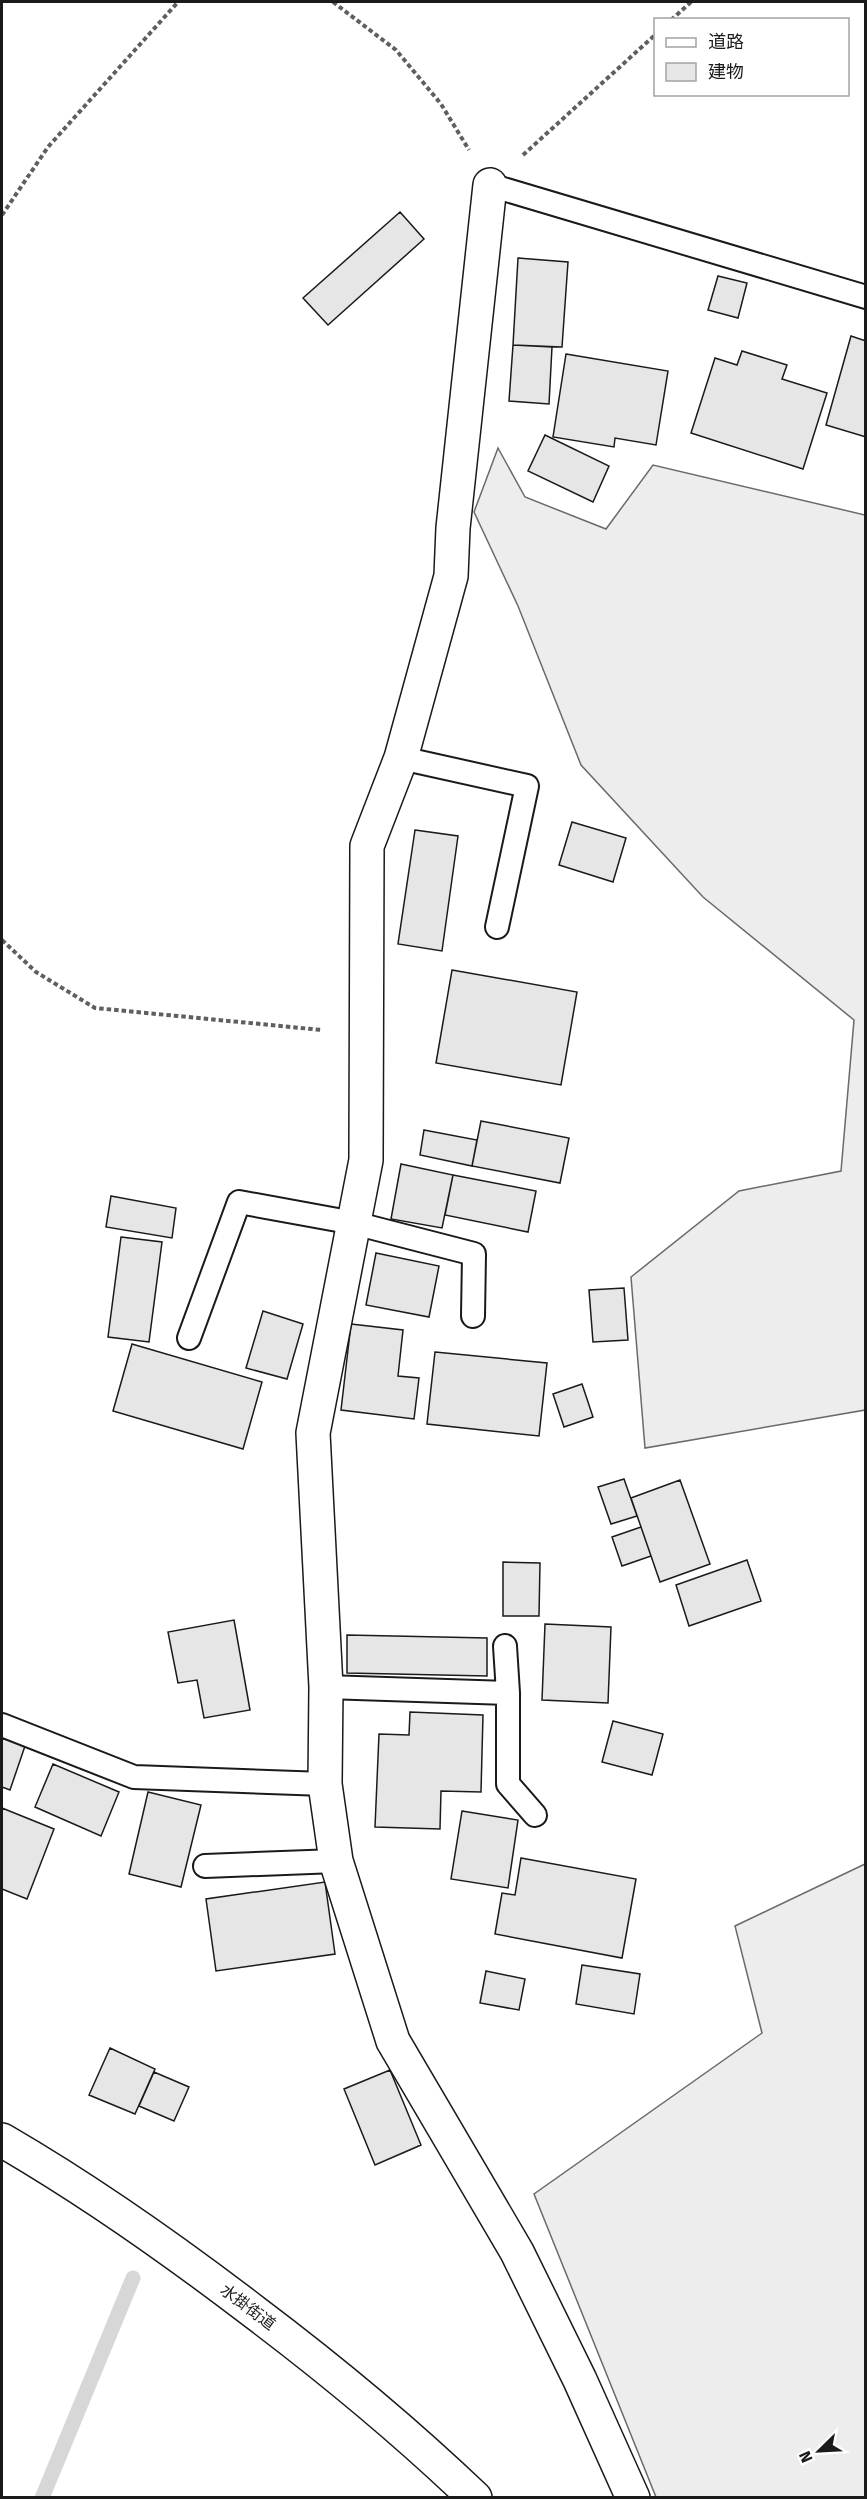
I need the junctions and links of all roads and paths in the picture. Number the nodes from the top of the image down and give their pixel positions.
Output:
1 (178, 2) edge
2 (333, 2) edge
3 (691, 2) edge
4 (673, 18) edge
5 (654, 36) edge
6 (490, 185) junction
7 (2, 215) edge
8 (866, 297) edge
9 (401, 758) junction
10 (497, 927) dead end
11 (2, 940) edge
12 (366, 1034) junction
13 (354, 1223) junction
14 (473, 1316) dead end
15 (189, 1338) dead end
16 (505, 1646) dead end
17 (326, 1687) junction
18 (508, 1693) junction
19 (2, 1725) edge
20 (326, 1784) junction
21 (535, 1815) dead end
22 (336, 1861) junction
23 (205, 1866) dead end
24 (2, 2140) edge
25 (475, 2498) edge
26 (633, 2498) edge

1 - 7 path
2 - 6 path
3 - 4 path
5 - 6 path
6 - 8 lane
6 - 9 street
9 - 10 lane
9 - 12 street
11 - 12 path
12 - 13 street
13 - 14 lane
13 - 15 lane
13 - 17 street
16 - 18 lane
17 - 18 lane
17 - 20 street
18 - 21 lane
19 - 20 lane
20 - 22 street
22 - 23 lane
22 - 26 street
24 - 25 street, 水掛街道

